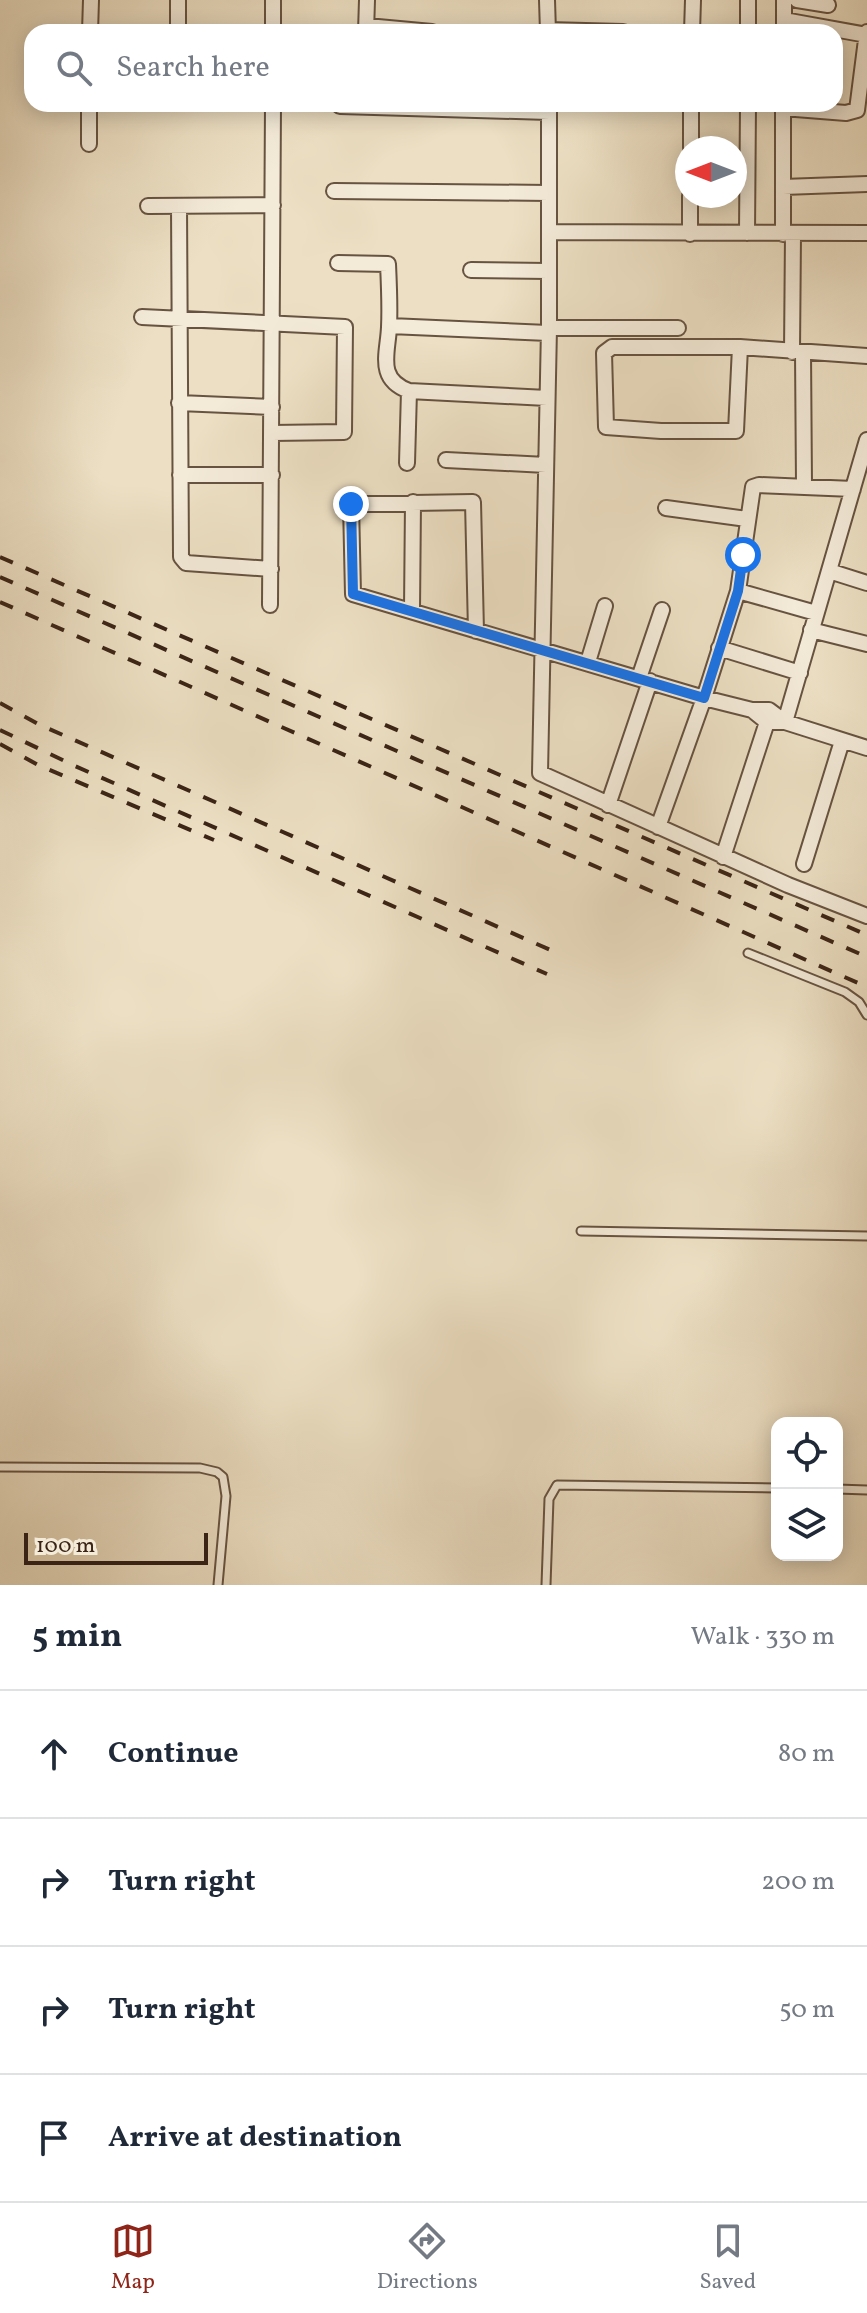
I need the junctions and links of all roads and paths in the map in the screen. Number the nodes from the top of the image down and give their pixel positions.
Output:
1 (91, 0) edge
2 (178, 0) edge
3 (273, 0) edge
4 (367, 0) edge
5 (547, 0) edge
6 (693, 0) edge
7 (748, 0) edge
8 (784, 0) edge
9 (797, 0) edge
10 (828, 5) dead end
11 (90, 24) edge
12 (178, 24) edge
13 (273, 24) edge
14 (366, 24) edge
15 (548, 24) edge
16 (692, 24) edge
17 (748, 24) edge
18 (784, 24) edge
19 (843, 32) edge
20 (867, 34) edge
21 (843, 111) edge
22 (89, 112) edge
23 (273, 112) edge
24 (549, 112) edge
25 (691, 112) edge
26 (748, 112) edge
27 (783, 112) edge
28 (691, 136) edge
29 (89, 144) dead end
30 (867, 184) edge
31 (783, 187) junction
32 (334, 191) dead end
33 (549, 193) junction
34 (273, 205) junction
35 (148, 206) dead end
36 (179, 206) junction
37 (690, 208) edge
38 (549, 232) junction
39 (747, 233) junction
40 (867, 233) edge
41 (690, 234) junction
42 (788, 234) junction
43 (338, 263) dead end
44 (471, 270) dead end
45 (548, 271) junction
46 (142, 317) dead end
47 (178, 318) junction
48 (273, 322) junction
49 (390, 326) junction
50 (678, 328) dead end
51 (549, 330) junction
52 (740, 347) junction
53 (797, 352) junction
54 (867, 356) edge
55 (409, 391) junction
56 (547, 398) junction
57 (179, 403) junction
58 (272, 407) junction
59 (272, 433) junction
60 (867, 440) edge
61 (446, 460) dead end
62 (407, 463) dead end
63 (546, 465) junction
64 (180, 475) junction
65 (272, 475) junction
66 (804, 485) junction
67 (853, 489) junction
68 (413, 502) junction
69 (666, 508) dead end
70 (747, 519) junction
71 (271, 569) junction
72 (829, 571) junction
73 (867, 583) edge
74 (738, 591) junction
75 (270, 605) dead end
76 (605, 606) dead end
77 (662, 610) dead end
78 (412, 611) junction
79 (816, 613) junction
80 (811, 630) junction
81 (476, 631) junction
82 (867, 644) edge
83 (719, 648) junction
84 (542, 650) junction
85 (588, 662) junction
86 (800, 673) junction
87 (644, 680) junction
88 (704, 698) junction
89 (752, 710) junction
90 (767, 722) junction
91 (785, 722) junction
92 (842, 741) junction
93 (867, 748) edge
94 (608, 805) junction
95 (658, 827) junction
96 (723, 857) junction
97 (804, 864) dead end
98 (867, 916) edge
99 (748, 953) dead end
100 (867, 1015) edge
101 (581, 1231) dead end
102 (867, 1236) edge
103 (0, 1467) edge
104 (771, 1488) edge
105 (843, 1489) edge
106 (867, 1490) edge
107 (218, 1585) edge
108 (546, 1585) edge

1 - 11 street
2 - 12 street
3 - 13 street
4 - 14 street
5 - 15 street
6 - 16 street
7 - 17 street
8 - 18 street
9 - 10 street
19 - 20 street
20 - 21 street
22 - 29 street
23 - 34 street
24 - 33 street
25 - 28 street
26 - 39 street
27 - 31 street
30 - 31 street
31 - 42 street
32 - 33 street
33 - 38 street
34 - 36 street
34 - 48 street
35 - 36 street
36 - 47 street
37 - 41 street
38 - 41 street
38 - 45 street
39 - 41 street
39 - 42 street
40 - 42 street
42 - 53 street
43 - 49 street
44 - 45 street
45 - 51 street
46 - 47 street
47 - 48 street
47 - 57 street
48 - 58 street
48 - 59 street
49 - 51 street
49 - 55 street
50 - 51 street
51 - 56 street
52 - 52 street
52 - 53 street
53 - 54 street
53 - 66 street
55 - 56 street
55 - 62 street
56 - 63 street
57 - 58 street
57 - 64 street
58 - 59 street
59 - 65 street
60 - 67 street
61 - 63 street
63 - 84 street
64 - 65 street
64 - 71 street
65 - 71 street
66 - 67 street
66 - 70 street
67 - 72 street
68 - 78 street
68 - 78 street
68 - 81 street
69 - 70 street
70 - 74 street
71 - 75 street
72 - 73 street
72 - 79 street
74 - 79 street
74 - 83 street
76 - 85 street
77 - 87 street
78 - 81 street
79 - 80 street
80 - 82 street
80 - 86 street
81 - 84 street
83 - 86 street
83 - 88 street
84 - 85 street
84 - 94 street
85 - 87 street
86 - 91 street
87 - 88 street
87 - 94 street
88 - 89 street
88 - 95 street
89 - 90 street
89 - 91 street
90 - 91 street
90 - 96 street
91 - 92 street
92 - 93 street
92 - 97 street
94 - 95 street
95 - 96 street
96 - 98 street
99 - 100 lane
101 - 102 lane
103 - 107 lane
104 - 108 lane
105 - 106 lane

